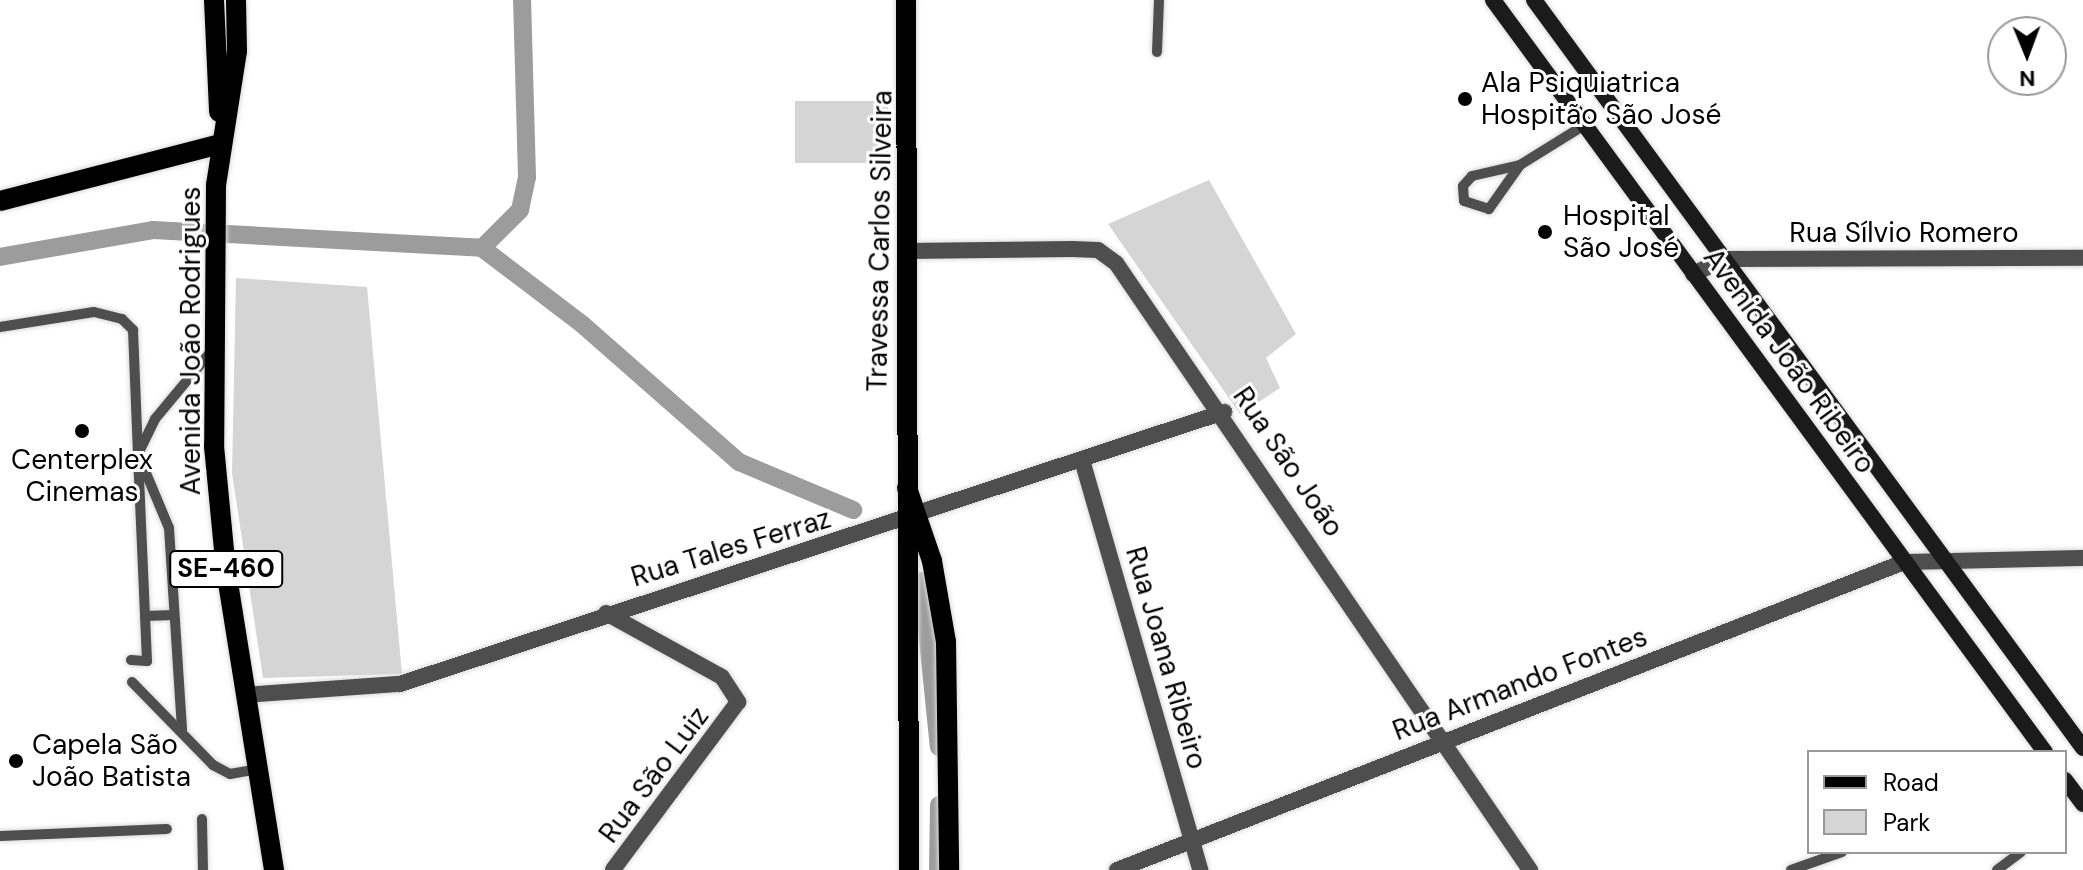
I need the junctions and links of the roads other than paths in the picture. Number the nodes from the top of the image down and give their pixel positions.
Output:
1 (214, 0) edge
2 (236, 0) edge
3 (1159, 0) edge
4 (1493, 0) edge
5 (1534, 0) edge
6 (910, 3) edge
7 (1157, 52) dead end
8 (1583, 126) junction
9 (221, 144) junction
10 (1520, 165) junction
11 (0, 201) edge
12 (907, 251) junction
13 (2083, 258) edge
14 (1725, 259) junction
15 (1693, 274) junction
16 (0, 327) edge
17 (215, 347) junction
18 (1224, 412) junction
19 (138, 454) junction
20 (1082, 460) junction
21 (163, 512) junction
22 (139, 513) junction
23 (910, 519) junction
24 (2083, 558) edge
25 (1945, 560) junction
26 (1904, 562) junction
27 (606, 613) junction
28 (174, 615) junction
29 (145, 616) junction
30 (131, 660) dead end
31 (132, 682) dead end
32 (245, 695) junction
33 (182, 730) junction
34 (1444, 741) junction
35 (2083, 748) edge
36 (2044, 750) edge
37 (258, 769) junction
38 (2067, 783) edge
39 (2083, 804) edge
40 (202, 819) dead end
41 (167, 829) dead end
42 (0, 836) edge
43 (1192, 841) junction
44 (1836, 854) edge
45 (2018, 854) edge
46 (203, 870) edge
47 (274, 870) edge
48 (613, 870) edge
49 (909, 870) edge
50 (949, 870) edge
51 (1117, 870) edge
52 (1200, 870) edge
53 (1530, 870) edge
54 (1791, 870) edge
55 (1997, 870) edge

1 - 9 main road
2 - 9 main road, SE-460
3 - 7 lane
4 - 8 main road, Avenida João Ribeiro
5 - 14 main road, Avenida João Ribeiro
6 - 12 main road, Travessa Carlos Silveira
8 - 10 lane
8 - 15 main road, Avenida João Ribeiro
9 - 11 main road
9 - 17 main road, Avenida João Rodrigues / SE-460
10 - 10 lane
12 - 18 street, Rua São João
12 - 23 main road, Travessa Carlos Silveira
13 - 14 street, Rua Sílvio Romero
14 - 15 street
14 - 25 main road, Avenida João Ribeiro
15 - 26 main road, Avenida João Ribeiro
16 - 19 lane
17 - 19 lane
17 - 32 main road, Avenida João Rodrigues / SE-460
18 - 20 street, Rua Tales Ferraz
18 - 34 street, Rua São João
19 - 21 lane
19 - 22 lane
20 - 23 street, Rua Tales Ferraz
20 - 43 street, Rua Joana Ribeiro
21 - 22 lane
21 - 28 lane
22 - 29 lane
23 - 27 street, Rua Tales Ferraz
23 - 49 main road
23 - 50 main road
24 - 25 street, Rua Armando Fontes
25 - 26 street, Rua Armando Fontes
25 - 35 main road, Avenida João Ribeiro
26 - 34 street, Rua Armando Fontes
26 - 36 main road, Avenida João Ribeiro
27 - 32 street, Rua Tales Ferraz
27 - 48 street, Rua São Luiz
28 - 29 lane
28 - 33 lane
29 - 30 lane
31 - 33 lane
32 - 37 main road, Avenida João Rodrigues / SE-460
33 - 37 lane
34 - 43 street, Rua Armando Fontes
34 - 53 street, Rua São João
37 - 47 main road, Avenida João Rodrigues / SE-460
38 - 39 main road
40 - 46 lane
41 - 42 lane
43 - 51 street, Rua Armando Fontes
43 - 52 street, Rua Joana Ribeiro
44 - 54 lane
45 - 55 lane

